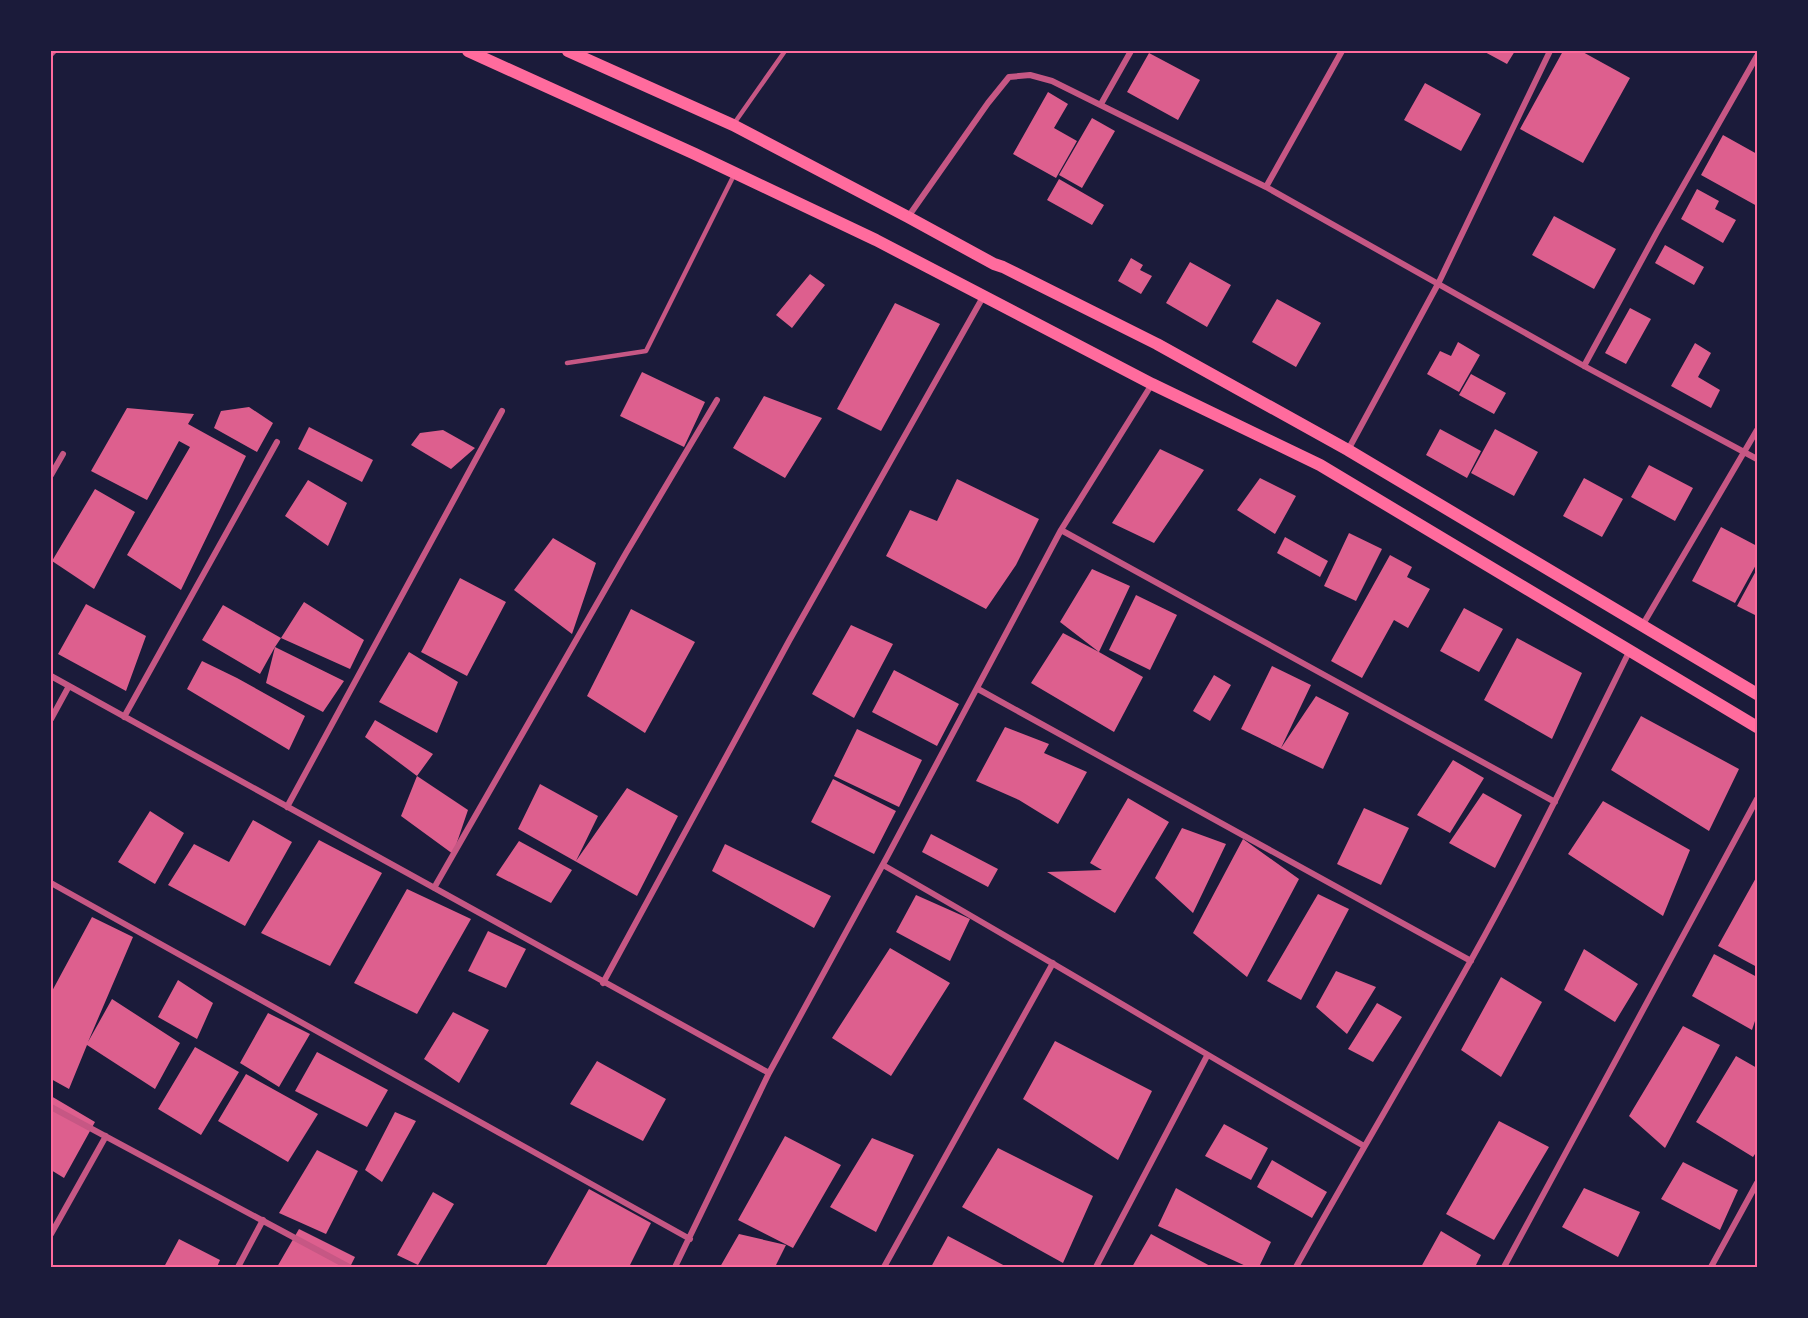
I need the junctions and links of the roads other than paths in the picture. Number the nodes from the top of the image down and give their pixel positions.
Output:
1 (55, 51) edge
2 (468, 51) edge
3 (568, 51) edge
4 (785, 51) edge
5 (1131, 51) edge
6 (1342, 51) edge
7 (1550, 51) edge
8 (51, 55) edge
9 (1757, 57) edge
10 (1101, 104) junction
11 (734, 125) junction
12 (735, 173) junction
13 (1266, 187) junction
14 (908, 217) junction
15 (1438, 284) junction
16 (983, 297) junction
17 (567, 363) dead end
18 (1584, 366) junction
19 (1152, 384) junction
20 (717, 400) dead end
21 (502, 411) dead end
22 (1757, 430) edge
23 (277, 442) dead end
24 (1348, 450) junction
25 (1744, 452) junction
26 (63, 454) dead end
27 (1757, 459) edge
28 (51, 475) edge
29 (1061, 530) junction
30 (1642, 626) junction
31 (1630, 650) junction
32 (51, 676) edge
33 (69, 686) junction
34 (978, 689) junction
35 (1757, 694) edge
36 (124, 717) junction
37 (51, 719) edge
38 (1757, 727) edge
39 (1757, 799) edge
40 (1555, 802) junction
41 (287, 807) junction
42 (884, 865) junction
43 (51, 883) edge
44 (434, 888) junction
45 (1471, 961) junction
46 (1053, 963) junction
47 (603, 983) junction
48 (1207, 1056) junction
49 (769, 1073) junction
50 (51, 1107) edge
51 (106, 1136) junction
52 (1364, 1146) junction
53 (1757, 1183) edge
54 (262, 1220) junction
55 (51, 1234) edge
56 (690, 1239) junction
57 (238, 1267) edge
58 (349, 1267) edge
59 (675, 1267) edge
60 (884, 1267) edge
61 (1096, 1267) edge
62 (1296, 1267) edge
63 (1504, 1267) edge
64 (1711, 1267) edge

1 - 8 lane
2 - 12 main road
3 - 11 main road
4 - 11 lane
5 - 10 street
6 - 13 street
7 - 15 street
9 - 18 street
10 - 13 street
10 - 14 street
11 - 14 main road
12 - 16 main road
12 - 17 lane
13 - 15 street
14 - 24 main road
15 - 18 street
15 - 24 street
16 - 19 main road
16 - 47 street
18 - 25 street
19 - 29 street
19 - 31 main road
20 - 44 street
21 - 41 street
22 - 25 street
23 - 36 street
24 - 30 main road
25 - 27 street
25 - 30 street
26 - 28 street
29 - 34 street
29 - 40 street
30 - 35 main road
31 - 38 main road
31 - 40 street
32 - 33 street
33 - 36 street
33 - 37 street
34 - 42 street
34 - 45 street
36 - 41 street
39 - 63 street
40 - 45 street
41 - 44 street
42 - 46 street
42 - 49 street
43 - 56 street
44 - 47 street
45 - 52 street
46 - 48 street
46 - 60 street
47 - 49 street
48 - 52 street
48 - 61 street
49 - 56 street
50 - 51 street
51 - 54 street
51 - 55 street
52 - 62 street
53 - 64 street
54 - 57 street
54 - 58 street
56 - 59 street

